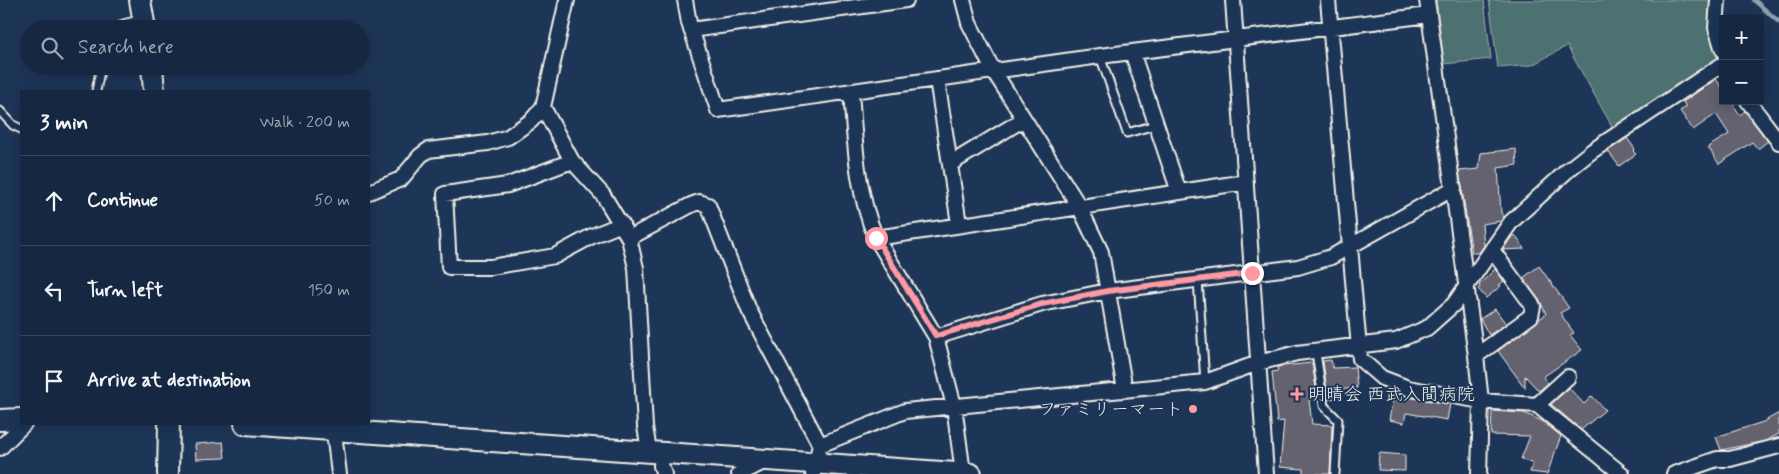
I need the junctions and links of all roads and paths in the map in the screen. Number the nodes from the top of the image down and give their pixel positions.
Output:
1 (567, 0) edge
2 (685, 0) edge
3 (906, 0) edge
4 (963, 0) edge
5 (1233, 0) edge
6 (1328, 0) edge
7 (1427, 0) edge
8 (1718, 0) edge
9 (1430, 15) junction
10 (1330, 27) junction
11 (691, 30) junction
12 (1719, 37) edge
13 (1237, 38) junction
14 (1132, 52) junction
15 (1100, 56) junction
16 (1719, 67) edge
17 (994, 70) junction
18 (99, 75) edge
19 (153, 75) edge
20 (937, 79) junction
21 (96, 90) edge
22 (154, 90) edge
23 (851, 92) junction
24 (1751, 105) edge
25 (543, 107) junction
26 (0, 111) edge
27 (1024, 119) junction
28 (1155, 125) junction
29 (20, 128) edge
30 (1779, 142) edge
31 (572, 161) junction
32 (950, 164) junction
33 (1246, 182) junction
34 (1454, 188) junction
35 (370, 192) edge
36 (1179, 192) junction
37 (1079, 206) junction
38 (622, 224) junction
39 (959, 224) junction
40 (629, 238) junction
41 (876, 238) junction
42 (1350, 247) junction
43 (1492, 250) junction
44 (1252, 273) junction
45 (1198, 280) junction
46 (1467, 288) junction
47 (1108, 291) junction
48 (936, 336) junction
49 (1358, 346) junction
50 (1476, 356) junction
51 (1317, 359) dead end
52 (1258, 363) junction
53 (1568, 377) dead end
54 (1205, 382) junction
55 (1125, 390) junction
56 (1481, 401) junction
57 (1537, 405) junction
58 (954, 406) junction
59 (20, 419) edge
60 (0, 420) edge
61 (23, 425) edge
62 (169, 425) edge
63 (274, 425) edge
64 (333, 427) edge
65 (1779, 446) edge
66 (0, 448) edge
67 (656, 451) junction
68 (769, 460) junction
69 (815, 461) edge
70 (168, 474) edge
71 (339, 474) edge
72 (664, 474) edge
73 (739, 474) edge
74 (963, 474) edge
75 (971, 474) edge
76 (1266, 474) edge
77 (1335, 474) edge
78 (1479, 474) edge
79 (1622, 474) edge
80 (1674, 474) edge

1 - 25 street
2 - 11 street
3 - 11 street
4 - 17 street
5 - 13 street
6 - 10 street
7 - 9 street
8 - 12 street
9 - 10 street
9 - 34 street
10 - 13 street
10 - 42 street
11 - 23 street
13 - 14 street
13 - 33 street
14 - 15 street
14 - 28 street
15 - 17 street
15 - 28 lane
16 - 43 street
17 - 20 street
17 - 27 street
18 - 21 lane
19 - 22 street
20 - 23 street
20 - 32 street
23 - 41 street
24 - 30 street
25 - 31 street
25 - 35 street
26 - 29 lane
27 - 32 street
27 - 37 street
28 - 36 street
31 - 38 street
31 - 38 street
32 - 39 street
33 - 36 street
33 - 44 street
34 - 42 street
34 - 46 street
36 - 37 street
37 - 39 street
37 - 47 street
38 - 40 street
39 - 41 street
40 - 67 street
40 - 69 street
41 - 48 street
42 - 44 street
42 - 49 street
43 - 46 street
43 - 50 street
44 - 45 street
44 - 52 street
45 - 47 street
45 - 54 lane
46 - 49 street
46 - 50 street
47 - 48 street
47 - 55 street
48 - 58 street
49 - 52 street
49 - 56 street
50 - 56 street
51 - 77 lane
52 - 54 street
52 - 76 street
53 - 57 street
54 - 55 street
55 - 58 street
56 - 57 street
56 - 78 street
57 - 79 street
58 - 69 street
58 - 74 street
59 - 60 street
61 - 66 street
62 - 70 street
63 - 64 street
64 - 67 street
64 - 71 street
65 - 80 street
67 - 68 street
67 - 72 street
68 - 69 street
68 - 73 street
69 - 74 street
74 - 75 street

